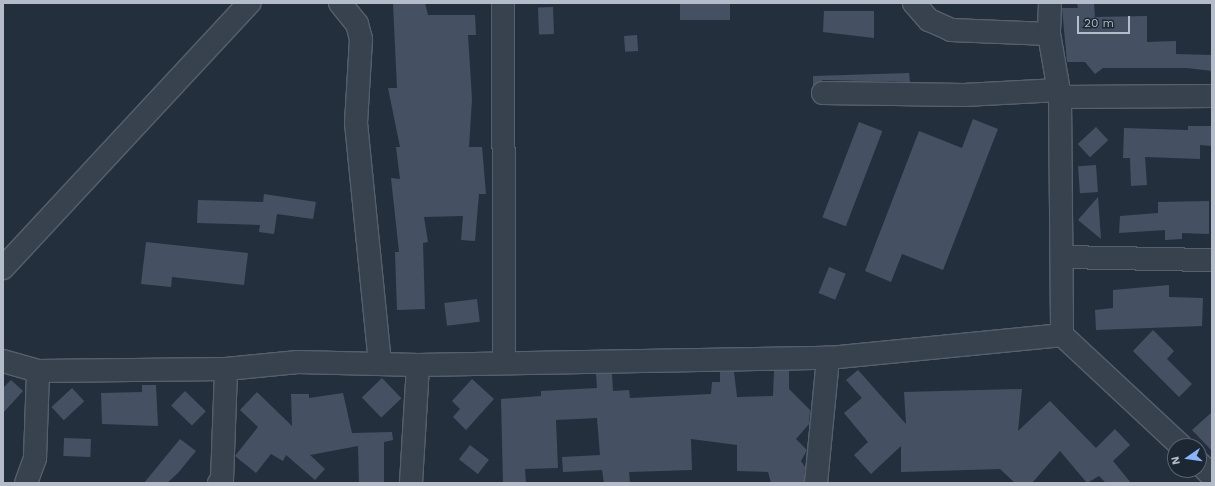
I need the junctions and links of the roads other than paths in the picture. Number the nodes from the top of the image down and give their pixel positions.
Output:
1 (249, 3) edge
2 (340, 3) edge
3 (503, 3) edge
4 (914, 3) edge
5 (1050, 3) edge
6 (1049, 34) junction
7 (824, 93) dead end
8 (1059, 94) junction
9 (1212, 96) edge
10 (1064, 257) junction
11 (1212, 260) edge
12 (3, 268) edge
13 (1062, 335) junction
14 (828, 358) junction
15 (3, 361) edge
16 (504, 361) junction
17 (380, 364) junction
18 (418, 365) junction
19 (226, 369) junction
20 (38, 371) junction
21 (1172, 438) edge
22 (222, 482) edge
23 (26, 483) edge
24 (411, 483) edge
25 (816, 483) edge

1 - 12 street
2 - 17 street
3 - 16 street
4 - 6 street
5 - 6 street
6 - 8 street
7 - 8 street
8 - 9 street
8 - 10 street
10 - 11 street
10 - 13 street
13 - 14 street
13 - 21 street
14 - 16 street
14 - 25 street
15 - 20 street
16 - 18 street
17 - 18 street
17 - 19 street
18 - 24 street
19 - 20 street
19 - 22 street
20 - 23 street

